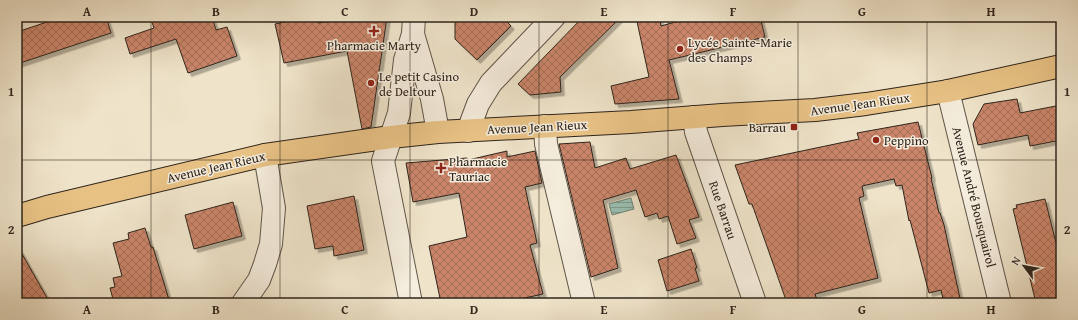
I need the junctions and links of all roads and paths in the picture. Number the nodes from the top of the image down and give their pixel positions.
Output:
1 (554, 17) edge
2 (414, 26) edge
3 (1061, 66) edge
4 (948, 91) junction
5 (694, 117) junction
6 (545, 126) junction
7 (468, 131) junction
8 (438, 132) junction
9 (391, 137) junction
10 (265, 155) junction
11 (17, 216) edge
12 (243, 303) edge
13 (411, 303) edge
14 (584, 303) edge
15 (755, 303) edge
16 (1000, 303) edge

1 - 7 street
2 - 8 street
2 - 9 street
3 - 4 main road, Avenue Jean Rieux
4 - 5 main road, Avenue Jean Rieux
4 - 16 street, Avenue André Bousquairol
5 - 6 main road, Avenue Jean Rieux
5 - 15 street, Rue Barrau
6 - 7 main road, Avenue Jean Rieux
6 - 14 street
7 - 8 main road, Avenue Jean Rieux
8 - 9 main road, Avenue Jean Rieux
9 - 10 main road, Avenue Jean Rieux
9 - 13 street
10 - 11 main road, Avenue Jean Rieux
10 - 12 street

